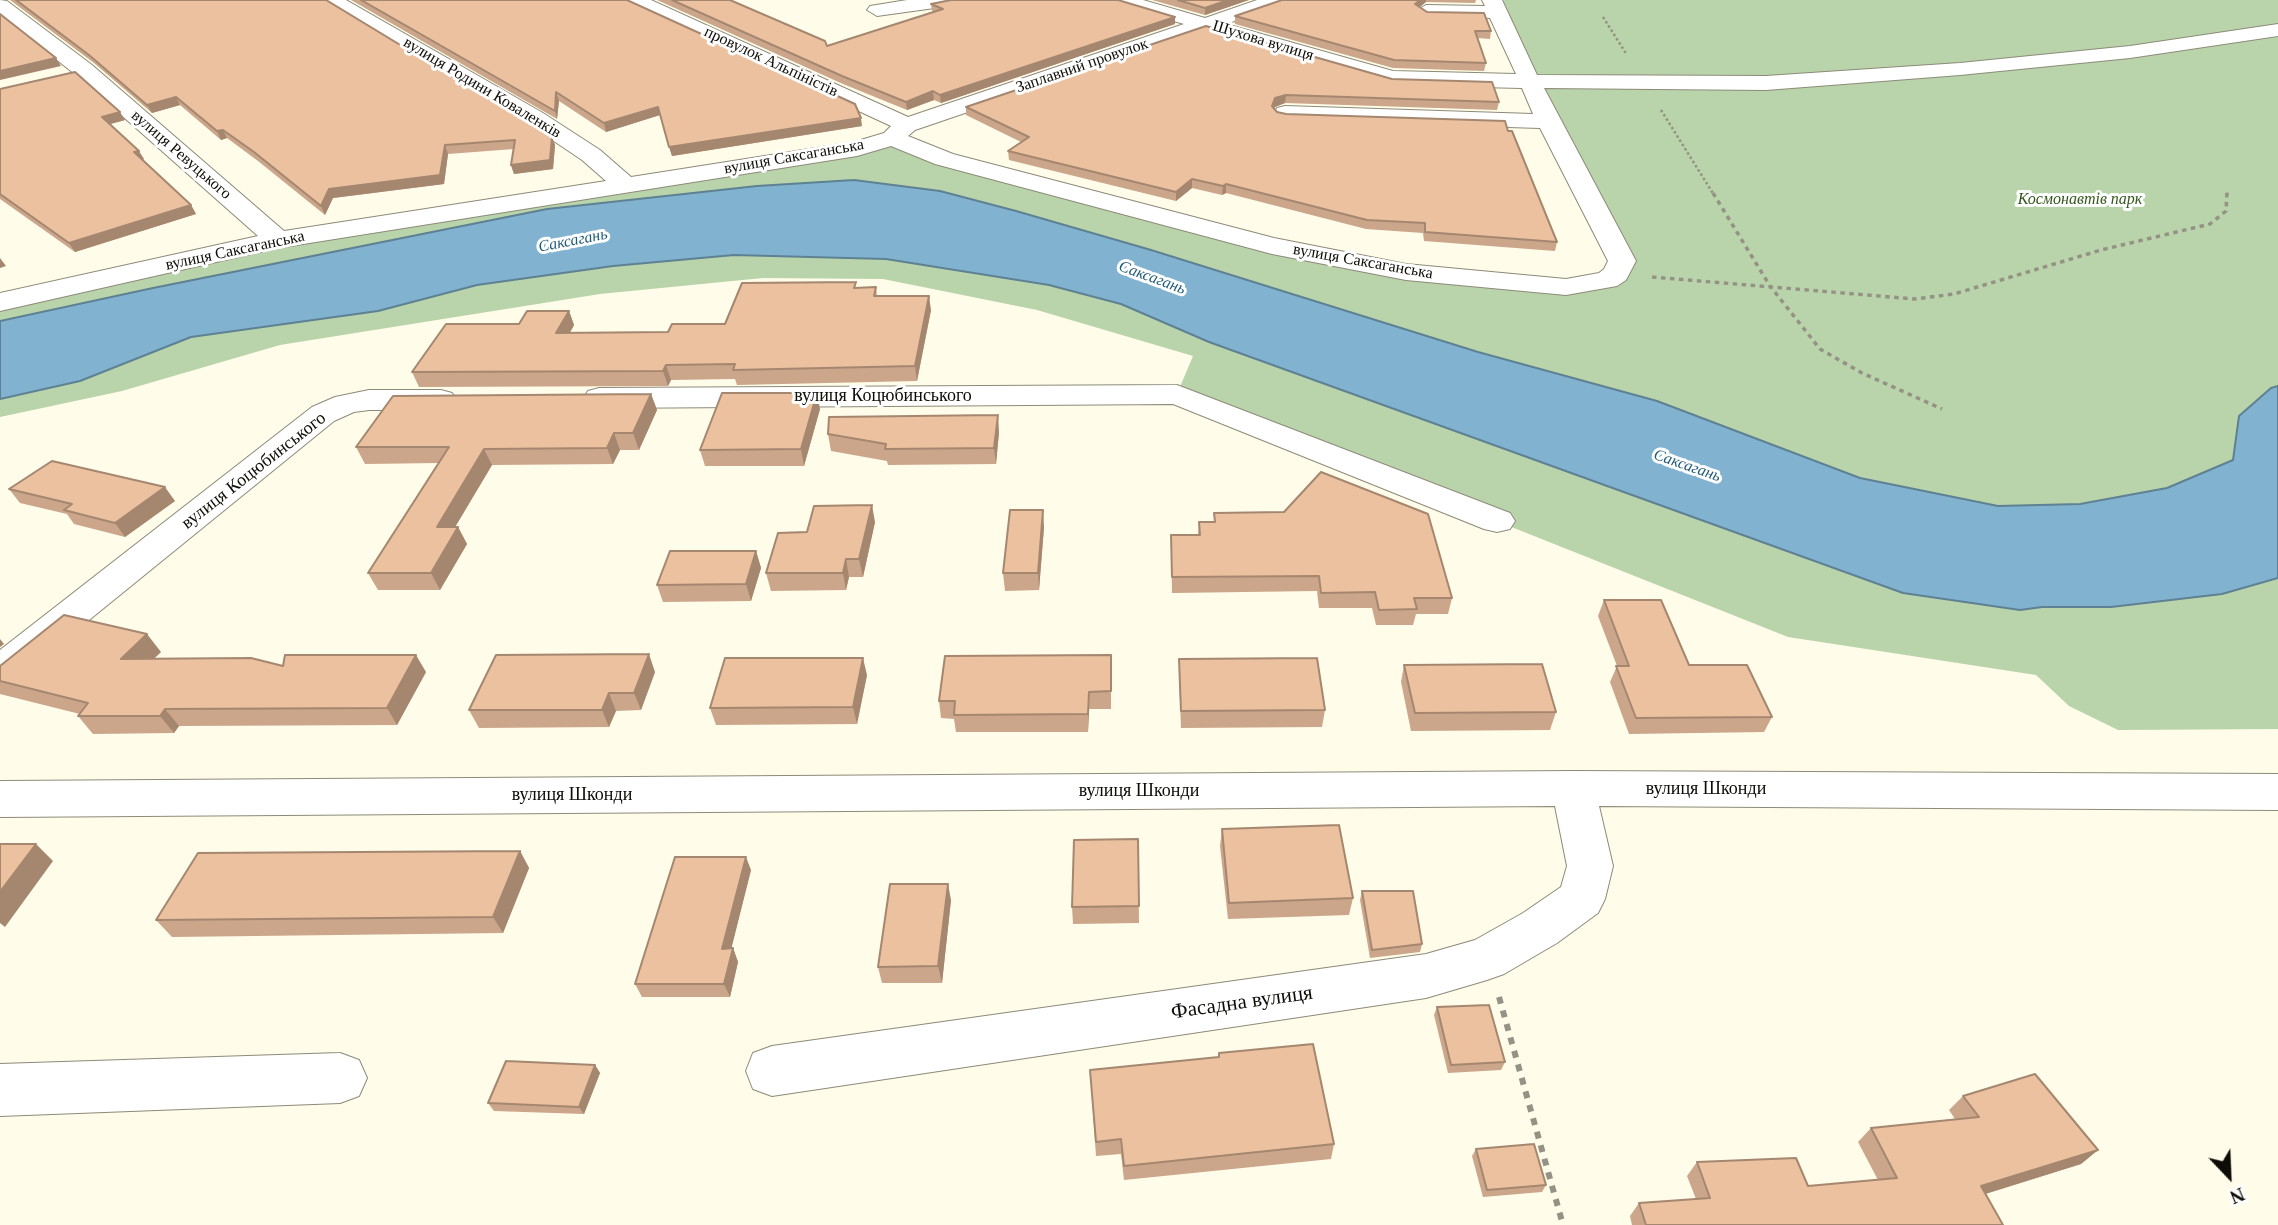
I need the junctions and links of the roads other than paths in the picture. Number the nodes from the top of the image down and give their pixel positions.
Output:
1 (332, 0) edge
2 (635, 0) edge
3 (948, 0) edge
4 (1122, 0) edge
5 (1276, 0) edge
6 (0, 5) edge
7 (1495, 6) edge
8 (877, 10) dead end
9 (1426, 11) edge
10 (1206, 24) junction
11 (2278, 30) edge
12 (84, 70) junction
13 (60, 76) edge
14 (1531, 82) junction
15 (1285, 113) edge
16 (1548, 121) junction
17 (899, 132) junction
18 (625, 185) junction
19 (278, 240) junction
20 (0, 302) edge
21 (467, 399) edge
22 (564, 399) edge
23 (1497, 521) dead end
24 (0, 671) edge
25 (1573, 789) junction
26 (2278, 792) edge
27 (0, 799) edge
28 (772, 1071) dead end
29 (340, 1078) dead end
30 (0, 1090) edge

1 - 18 street, вулиця Родини Коваленків
2 - 17 street, провулок Альпіністів
3 - 8 street
4 - 10 street, Шухова вулиця
5 - 10 street, Заплавний провулок
6 - 12 street, вулиця Ревуцького
7 - 9 street
7 - 14 street
10 - 14 street, Шухова вулиця
10 - 17 street, Заплавний провулок
11 - 14 street, Шухова вулиця
12 - 13 street
12 - 19 street, вулиця Ревуцького
14 - 16 street
15 - 16 street
16 - 17 street, вулиця Саксаганська
17 - 18 street, вулиця Саксаганська
18 - 19 street, вулиця Саксаганська
19 - 20 street, вулиця Саксаганська
21 - 24 street, вулиця Коцюбинського
22 - 23 street, вулиця Коцюбинського
25 - 26 street, вулиця Шконди
25 - 27 street, вулиця Шконди
25 - 28 street, Фасадна вулиця
29 - 30 street

